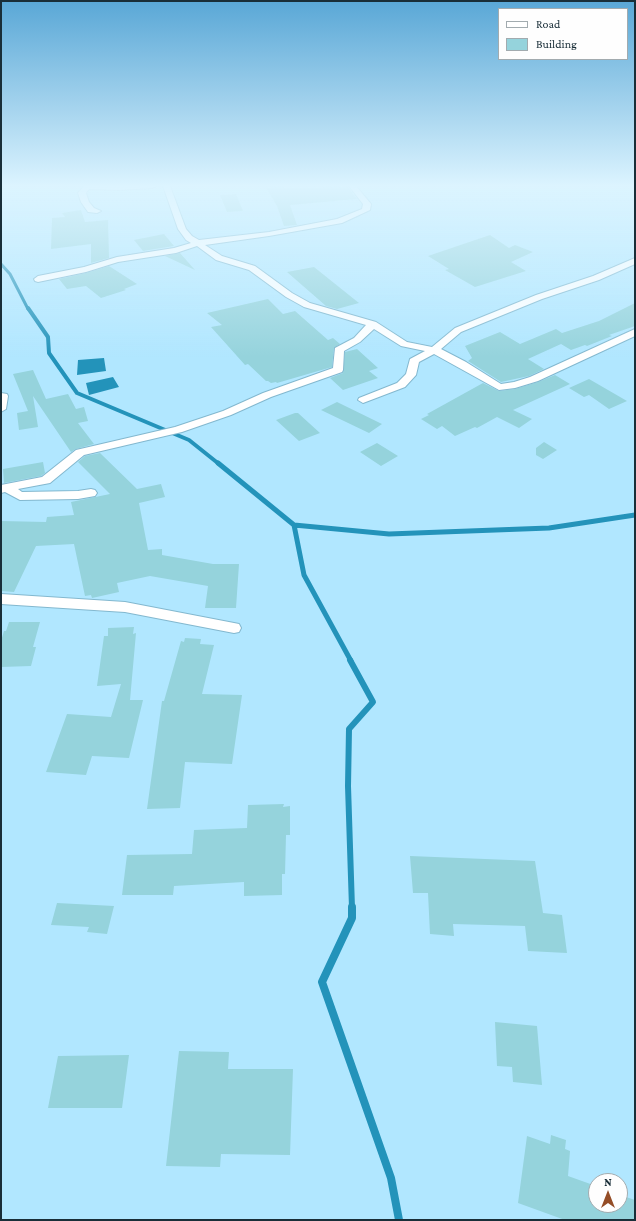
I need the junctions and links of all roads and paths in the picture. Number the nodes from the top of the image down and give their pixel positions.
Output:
1 (198, 243) joint
2 (635, 261) edge
3 (38, 279) dead end
4 (373, 324) junction
5 (635, 332) edge
6 (434, 350) junction
7 (3, 396) dead end
8 (363, 400) dead end
9 (1, 409) edge
10 (4, 489) edge
11 (91, 493) dead end
12 (1, 598) edge
13 (234, 628) dead end

1 - 3 street
1 - 4 street
2 - 6 street
4 - 6 street
4 - 10 street
5 - 6 street
6 - 8 street
7 - 9 street
10 - 11 street
12 - 13 street

